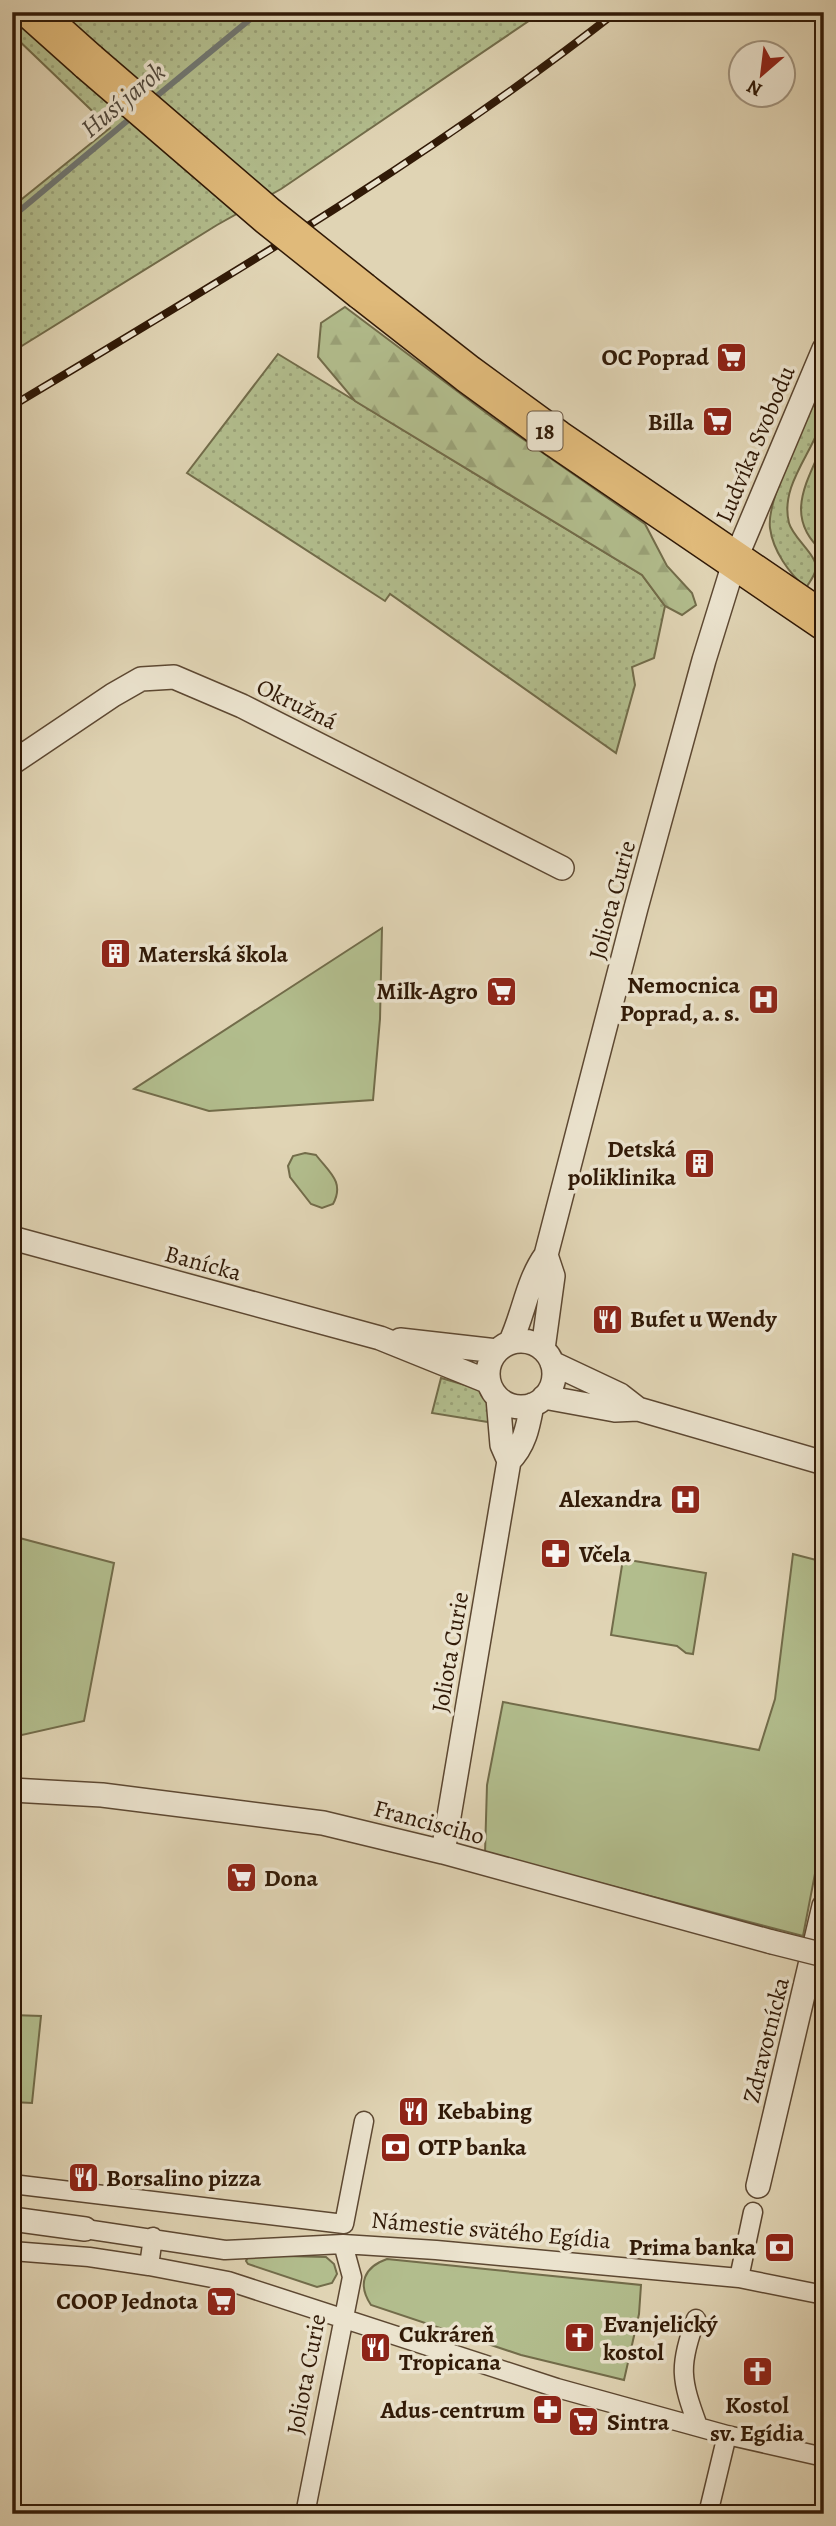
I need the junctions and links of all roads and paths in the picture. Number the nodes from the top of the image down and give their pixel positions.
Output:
1 (33, 12) edge
2 (824, 349) edge
3 (735, 560) junction
4 (824, 621) edge
5 (12, 763) edge
6 (562, 868) dead end
7 (12, 1238) edge
8 (546, 1255) junction
9 (380, 1338) junction
10 (504, 1347) junction
11 (547, 1356) junction
12 (494, 1390) junction
13 (538, 1401) junction
14 (638, 1409) junction
15 (509, 1461) junction
16 (824, 1463) edge
17 (12, 1790) edge
18 (443, 1852) junction
19 (824, 1906) edge
20 (824, 1955) edge
21 (364, 2121) dead end
22 (12, 2184) edge
23 (758, 2186) dead end
24 (753, 2212) dead end
25 (12, 2219) edge
26 (85, 2229) joint
27 (153, 2237) junction
28 (343, 2244) junction
29 (12, 2252) edge
30 (149, 2266) junction
31 (739, 2278) junction
32 (824, 2295) edge
33 (696, 2319) dead end
34 (344, 2320) junction
35 (698, 2426) junction
36 (727, 2435) junction
37 (824, 2457) edge
38 (305, 2514) edge
39 (708, 2514) edge

1 - 3 main road, 18, bridge
2 - 3 street, Ludvíka Svobodu
3 - 4 main road, 18
3 - 8 street, Joliota Curie
5 - 6 street, Okružná
7 - 9 street, Banícka
8 - 10 street, Joliota Curie
8 - 11 street, Joliota Curie
9 - 10 street, Banícka
9 - 12 street, Banícka
10 - 11 street
10 - 12 street
11 - 13 street
11 - 14 street
12 - 13 street
12 - 15 street, Joliota Curie
13 - 14 street
13 - 15 street, Joliota Curie
14 - 16 street
15 - 18 street, Joliota Curie
17 - 18 street, Francisciho
18 - 20 street, Francisciho, bridge
19 - 23 street, Zdravotnícka
21 - 22 street
24 - 31 street
25 - 26 street, Námestie svätého Egídia
26 - 27 street, Námestie svätého Egídia
27 - 28 street, Námestie svätého Egídia
27 - 30 street
28 - 31 street, Námestie svätého Egídia
28 - 34 street, Joliota Curie
29 - 30 street
30 - 34 street
31 - 32 street, Námestie svätého Egídia
33 - 35 street
34 - 35 street
34 - 38 street, Joliota Curie
35 - 36 street
36 - 37 street
36 - 39 street

